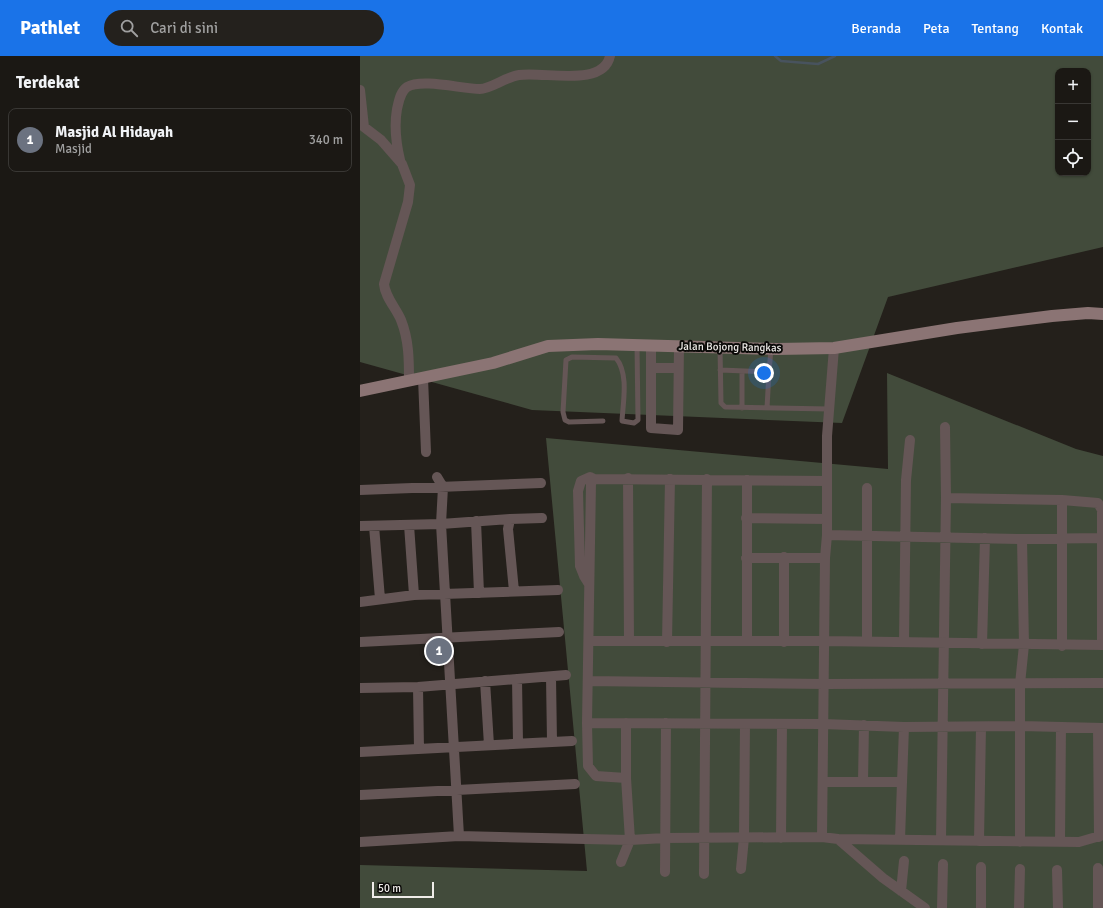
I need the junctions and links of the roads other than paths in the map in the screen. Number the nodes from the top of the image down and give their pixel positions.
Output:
1 (610, 56) edge
2 (360, 90) edge
3 (363, 131) edge
4 (402, 164) junction
5 (1103, 314) edge
6 (637, 345) junction
7 (651, 345) junction
8 (679, 346) junction
9 (720, 348) junction
10 (834, 348) junction
11 (770, 349) junction
12 (651, 368) junction
13 (678, 368) junction
14 (720, 370) junction
15 (742, 371) junction
16 (769, 372) junction
17 (423, 378) junction
18 (409, 381) junction
19 (360, 391) edge
20 (742, 408) junction
21 (766, 408) junction
22 (829, 409) junction
23 (603, 421) dead end
24 (945, 427) dead end
25 (910, 440) dead end
26 (426, 452) dead end
27 (437, 477) dead end
28 (628, 478) junction
29 (707, 478) junction
30 (670, 479) junction
31 (748, 480) junction
32 (827, 481) junction
33 (541, 483) dead end
34 (443, 487) junction
35 (867, 488) dead end
36 (360, 490) edge
37 (946, 498) junction
38 (1062, 500) junction
39 (542, 518) dead end
40 (746, 518) junction
41 (510, 519) junction
42 (826, 519) junction
43 (476, 521) junction
44 (441, 524) junction
45 (409, 525) junction
46 (360, 526) edge
47 (374, 526) junction
48 (827, 535) junction
49 (866, 536) junction
50 (906, 536) junction
51 (945, 536) junction
52 (985, 538) junction
53 (1061, 538) junction
54 (1103, 538) edge
55 (1022, 539) junction
56 (784, 557) junction
57 (746, 558) junction
58 (825, 558) junction
59 (558, 590) dead end
60 (514, 591) junction
61 (480, 593) junction
62 (445, 594) junction
63 (414, 595) junction
64 (380, 599) junction
65 (360, 602) edge
66 (559, 632) dead end
67 (448, 637) junction
68 (589, 641) junction
69 (629, 641) junction
70 (706, 641) junction
71 (747, 641) junction
72 (825, 641) junction
73 (360, 642) edge
74 (667, 642) junction
75 (784, 642) junction
76 (867, 642) junction
77 (904, 642) junction
78 (944, 644) junction
79 (982, 644) junction
80 (1024, 645) junction
81 (1103, 645) edge
82 (1062, 646) junction
83 (566, 675) dead end
84 (551, 677) junction
85 (518, 679) junction
86 (485, 681) junction
87 (588, 681) junction
88 (706, 683) junction
89 (1103, 683) edge
90 (451, 684) junction
91 (824, 684) junction
92 (944, 684) junction
93 (1020, 684) junction
94 (418, 687) junction
95 (360, 688) edge
96 (587, 723) junction
97 (626, 723) junction
98 (666, 723) junction
99 (704, 724) junction
100 (745, 724) junction
101 (782, 724) junction
102 (823, 724) junction
103 (864, 725) junction
104 (943, 726) junction
105 (1021, 726) junction
106 (1061, 726) junction
107 (904, 727) junction
108 (982, 727) junction
109 (1101, 728) edge
110 (572, 741) dead end
111 (552, 742) junction
112 (518, 743) junction
113 (489, 745) junction
114 (454, 747) junction
115 (418, 749) junction
116 (360, 752) edge
117 (626, 778) junction
118 (863, 781) junction
119 (823, 782) junction
120 (902, 782) junction
121 (576, 784) dead end
122 (456, 789) junction
123 (360, 794) edge
124 (459, 836) junction
125 (1101, 836) edge
126 (822, 837) junction
127 (665, 838) junction
128 (704, 838) junction
129 (744, 838) junction
130 (781, 838) junction
131 (838, 838) junction
132 (900, 839) junction
133 (630, 840) junction
134 (941, 840) junction
135 (980, 841) junction
136 (1060, 841) junction
137 (360, 842) edge
138 (1020, 842) junction
139 (904, 861) dead end
140 (621, 862) dead end
141 (943, 864) dead end
142 (981, 867) dead end
143 (1098, 868) dead end
144 (742, 869) dead end
145 (1020, 869) dead end
146 (1057, 870) dead end
147 (665, 872) dead end
148 (704, 874) dead end
149 (901, 891) junction
150 (925, 908) edge
151 (942, 908) edge
152 (981, 908) edge
153 (1019, 908) edge
154 (1058, 908) edge
155 (1098, 908) edge

1 - 4 street
2 - 3 street
3 - 4 street
4 - 18 street
5 - 10 main road, Jalan Bojong Rangkas
6 - 7 main road, Jalan Bojong Rangkas
6 - 17 main road, Jalan Bojong Rangkas
6 - 23 lane
7 - 8 main road, Jalan Bojong Rangkas
7 - 12 street
8 - 9 main road, Jalan Bojong Rangkas
8 - 13 street
9 - 11 main road, Jalan Bojong Rangkas
9 - 14 lane
10 - 11 main road, Jalan Bojong Rangkas
10 - 22 street
11 - 16 lane
12 - 13 street
12 - 13 street
14 - 15 lane
14 - 20 lane
15 - 16 lane
15 - 20 lane
16 - 21 lane
17 - 18 main road, Jalan Bojong Rangkas
17 - 26 street
18 - 19 main road, Jalan Bojong Rangkas
20 - 21 lane
21 - 22 lane
22 - 32 street
24 - 37 street
25 - 50 street
27 - 34 street
28 - 30 street
28 - 68 street
28 - 69 street
29 - 30 street
29 - 31 street
29 - 70 street
30 - 74 street
31 - 32 street
31 - 40 street
32 - 42 street
33 - 34 street
34 - 36 street
34 - 44 street
35 - 49 street
37 - 38 street
37 - 51 street
38 - 53 street
38 - 54 street
39 - 41 street
40 - 42 street
40 - 57 street
41 - 43 street
41 - 60 street
42 - 48 street
43 - 44 street
43 - 61 street
44 - 45 street
44 - 62 street
45 - 47 street
45 - 63 street
46 - 47 street
47 - 64 street
48 - 49 street
48 - 58 street
49 - 50 street
49 - 76 street
50 - 51 street
50 - 77 street
51 - 52 street
51 - 78 street
52 - 55 street
52 - 79 street
53 - 54 street
53 - 55 street
53 - 82 street
54 - 81 street
55 - 80 street
56 - 57 street
56 - 58 street
56 - 75 street
57 - 71 street
58 - 72 street
59 - 60 street
60 - 61 street
61 - 62 street
62 - 63 street
62 - 67 street
63 - 64 street
64 - 65 street
66 - 67 street
67 - 73 street
67 - 90 street
68 - 69 street
68 - 87 street
69 - 74 street
70 - 71 street
70 - 74 street
70 - 88 street
71 - 75 street
72 - 75 street
72 - 76 street
72 - 91 street
76 - 77 street
77 - 78 street
78 - 79 street
78 - 92 street
79 - 80 street
80 - 82 street
80 - 93 street
81 - 82 street
83 - 84 street
84 - 85 street
84 - 111 street
85 - 86 street
85 - 112 street
86 - 90 street
86 - 113 street
87 - 88 street
87 - 96 street
88 - 91 street
88 - 99 street
89 - 93 street
90 - 94 street
90 - 114 street
91 - 92 street
91 - 102 street
92 - 93 street
92 - 104 street
93 - 105 street
94 - 95 street
94 - 115 street
96 - 97 street
96 - 117 street
97 - 98 street
97 - 117 street
98 - 99 street
98 - 127 street
99 - 100 street
99 - 128 street
100 - 101 street
100 - 129 street
101 - 102 street
101 - 130 street
102 - 103 street
102 - 119 street
103 - 107 street
103 - 118 street
104 - 107 street
104 - 108 street
104 - 134 street
105 - 106 street
105 - 108 street
105 - 138 street
106 - 109 street
106 - 136 street
107 - 120 street
108 - 135 street
109 - 125 street
110 - 111 street
111 - 112 street
112 - 113 street
113 - 114 street
114 - 115 street
114 - 122 street
115 - 116 street
117 - 133 street
118 - 119 street
118 - 120 street
119 - 126 street
120 - 132 street
121 - 122 street
122 - 123 street
122 - 124 street
124 - 133 street
124 - 137 street
125 - 136 street
126 - 130 street
126 - 131 street
127 - 128 street
127 - 133 street
127 - 147 street
128 - 129 street
128 - 148 street
129 - 130 street
129 - 144 street
131 - 132 street
131 - 149 street
132 - 134 street
133 - 140 street
134 - 135 street
135 - 138 street
136 - 138 street
139 - 149 street
141 - 151 street
142 - 152 street
143 - 155 street
145 - 153 street
146 - 154 street
149 - 150 street

